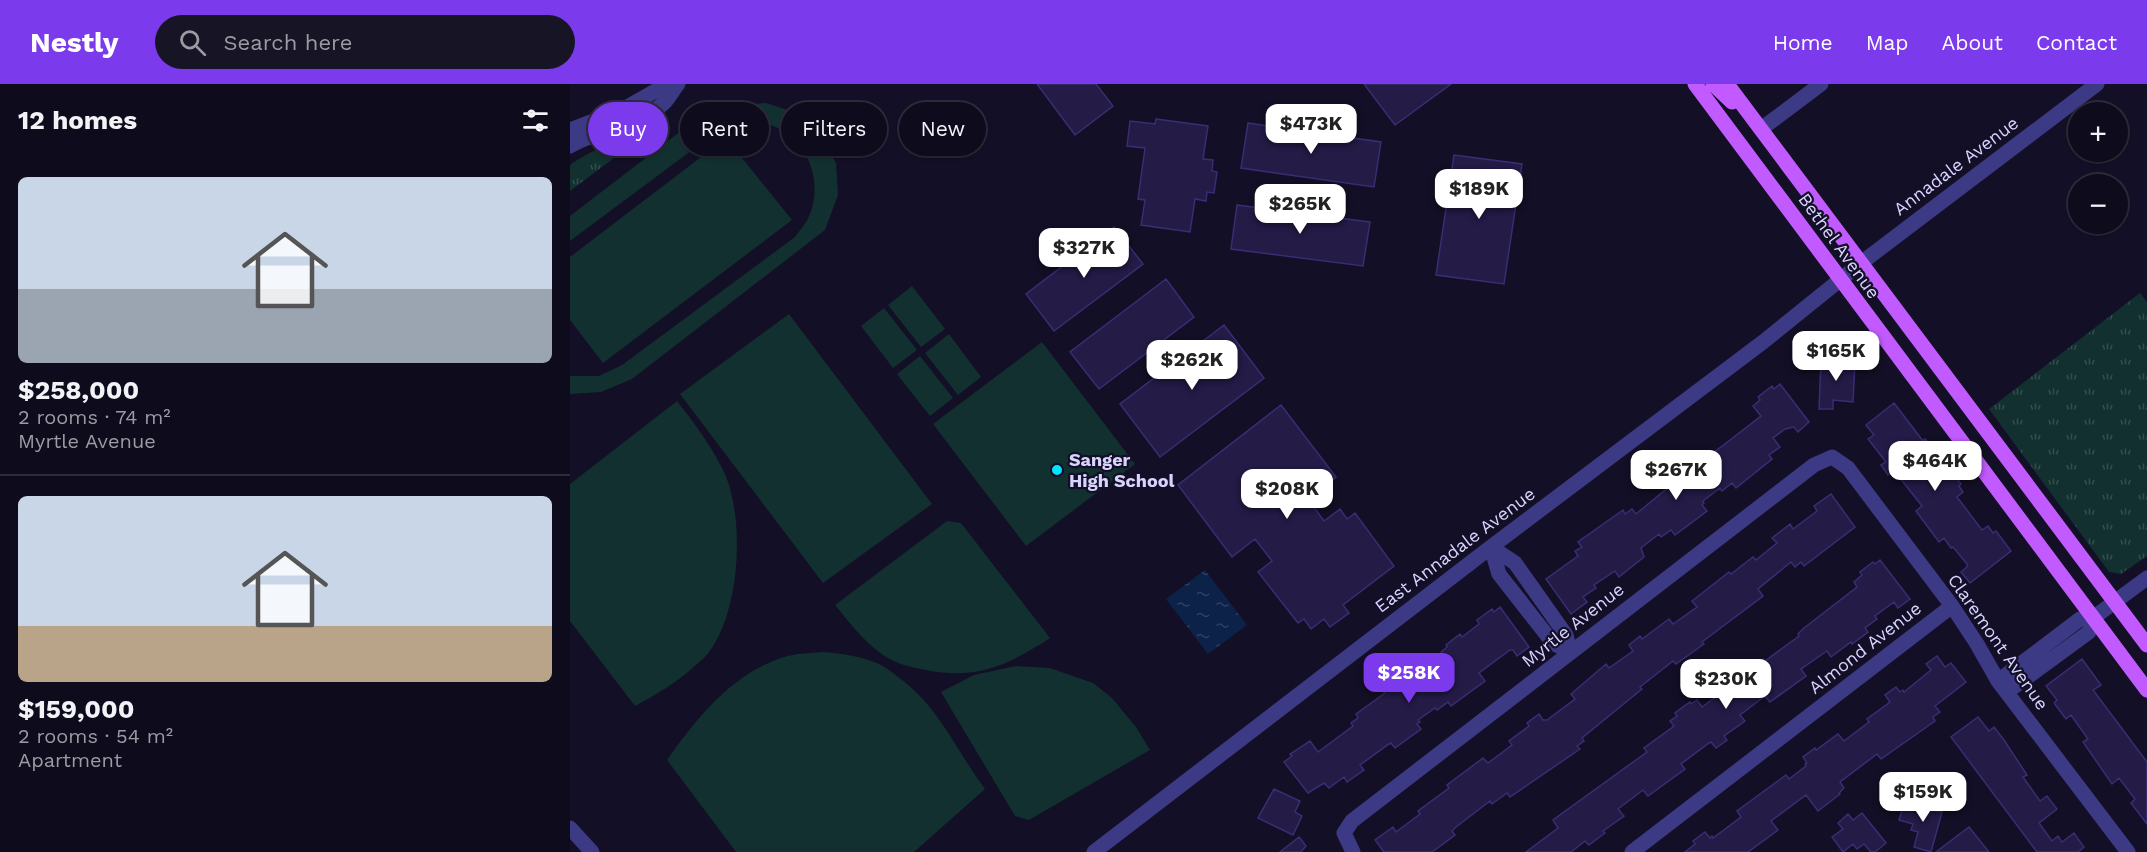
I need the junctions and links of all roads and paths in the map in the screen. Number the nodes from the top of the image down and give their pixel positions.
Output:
1 (676, 84) edge
2 (1695, 84) edge
3 (1713, 84) edge
4 (1727, 84) edge
5 (1821, 84) edge
6 (2097, 84) edge
7 (1758, 125) junction
8 (570, 130) edge
9 (570, 146) edge
10 (1861, 263) junction
11 (1841, 281) junction
12 (1832, 457) joint
13 (1491, 547) junction
14 (2147, 578) edge
15 (2115, 602) junction
16 (1952, 606) junction
17 (2093, 618) junction
18 (2147, 645) edge
19 (1570, 652) junction
20 (2002, 687) junction
21 (2147, 690) edge
22 (570, 828) edge
23 (592, 852) edge
24 (1094, 852) edge
25 (1353, 852) edge
26 (1632, 852) edge
27 (2128, 852) edge

1 - 8 street
1 - 9 street
2 - 11 main road, Bethel Avenue
3 - 7 main road
4 - 7 main road, Bethel Avenue
5 - 7 street
6 - 10 street, Annadale Avenue
7 - 10 main road, Bethel Avenue
10 - 11 street, Annadale Avenue
10 - 15 main road, Bethel Avenue
11 - 13 street, East Annadale Avenue
11 - 17 main road, Bethel Avenue
12 - 16 street, Claremont Avenue
12 - 19 street, Myrtle Avenue
13 - 19 street
13 - 24 street, East Annadale Avenue
14 - 15 street
15 - 17 street
15 - 18 main road, Bethel Avenue
16 - 20 street, Claremont Avenue
16 - 26 street, Almond Avenue
17 - 20 street
17 - 21 main road, Bethel Avenue
19 - 25 street, Myrtle Avenue
20 - 27 street, Claremont Avenue
22 - 23 street

